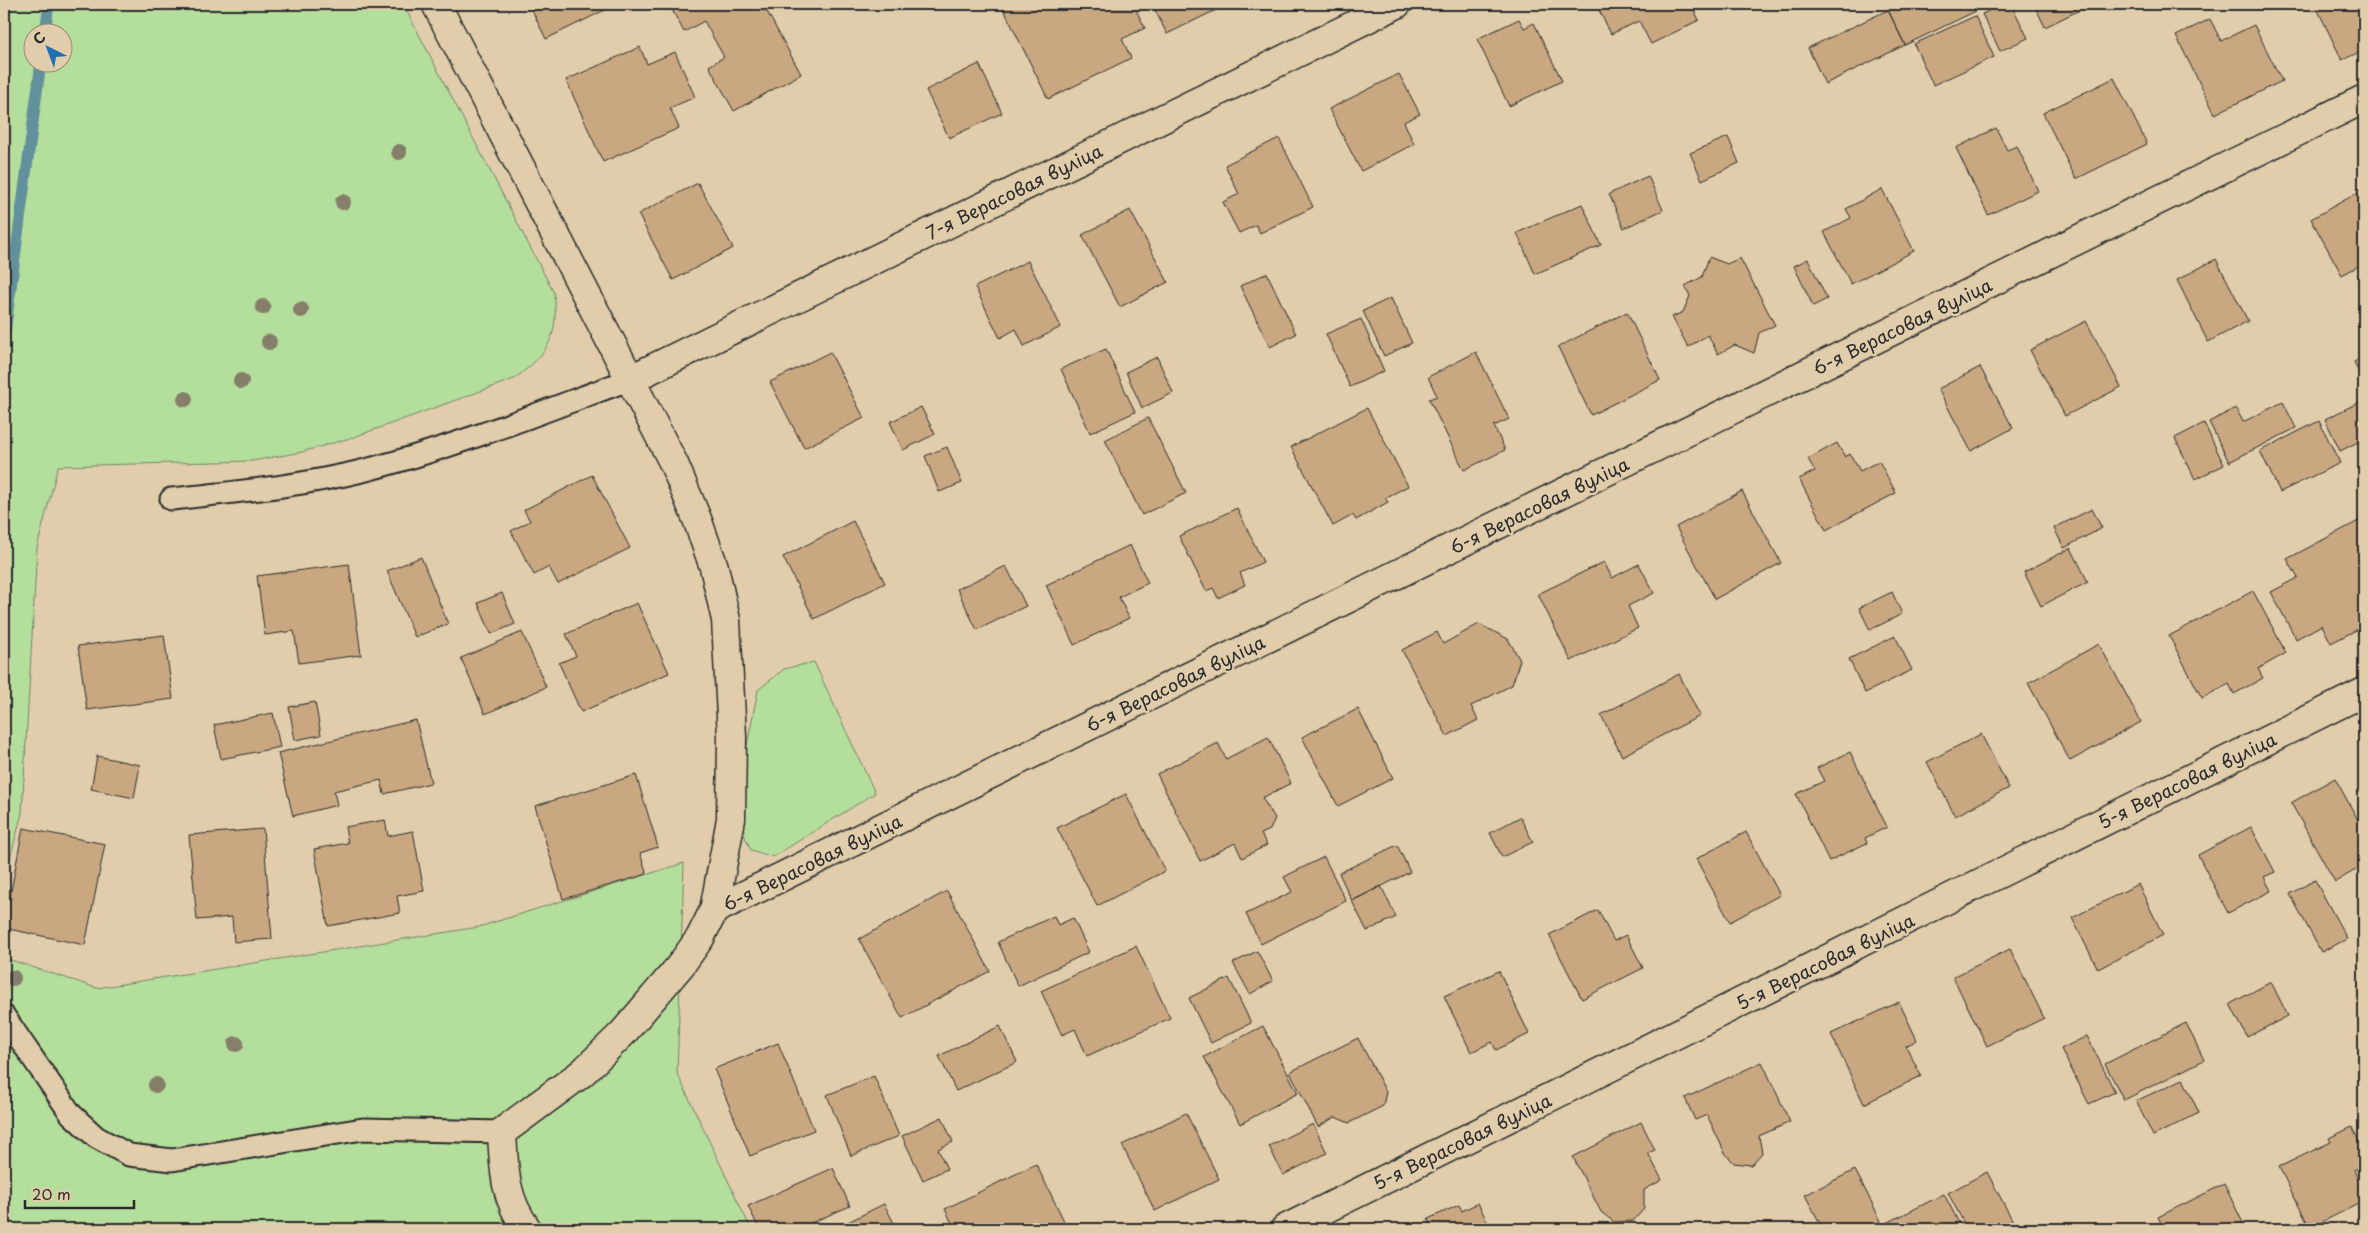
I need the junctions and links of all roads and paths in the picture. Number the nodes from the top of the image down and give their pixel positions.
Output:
1 (436, 4) edge
2 (1397, 4) edge
3 (2364, 99) edge
4 (631, 379) junction
5 (170, 499) dead end
6 (2364, 692) edge
7 (714, 910) junction
8 (4, 1016) edge
9 (502, 1132) junction
10 (526, 1229) edge
11 (1285, 1229) edge

1 - 4 street
2 - 4 street, 7-я Верасовая вуліца
3 - 7 street, 6-я Верасовая вуліца
4 - 5 lane
4 - 7 street
6 - 11 street, 5-я Верасовая вуліца
7 - 9 street
8 - 9 lane
9 - 10 street

